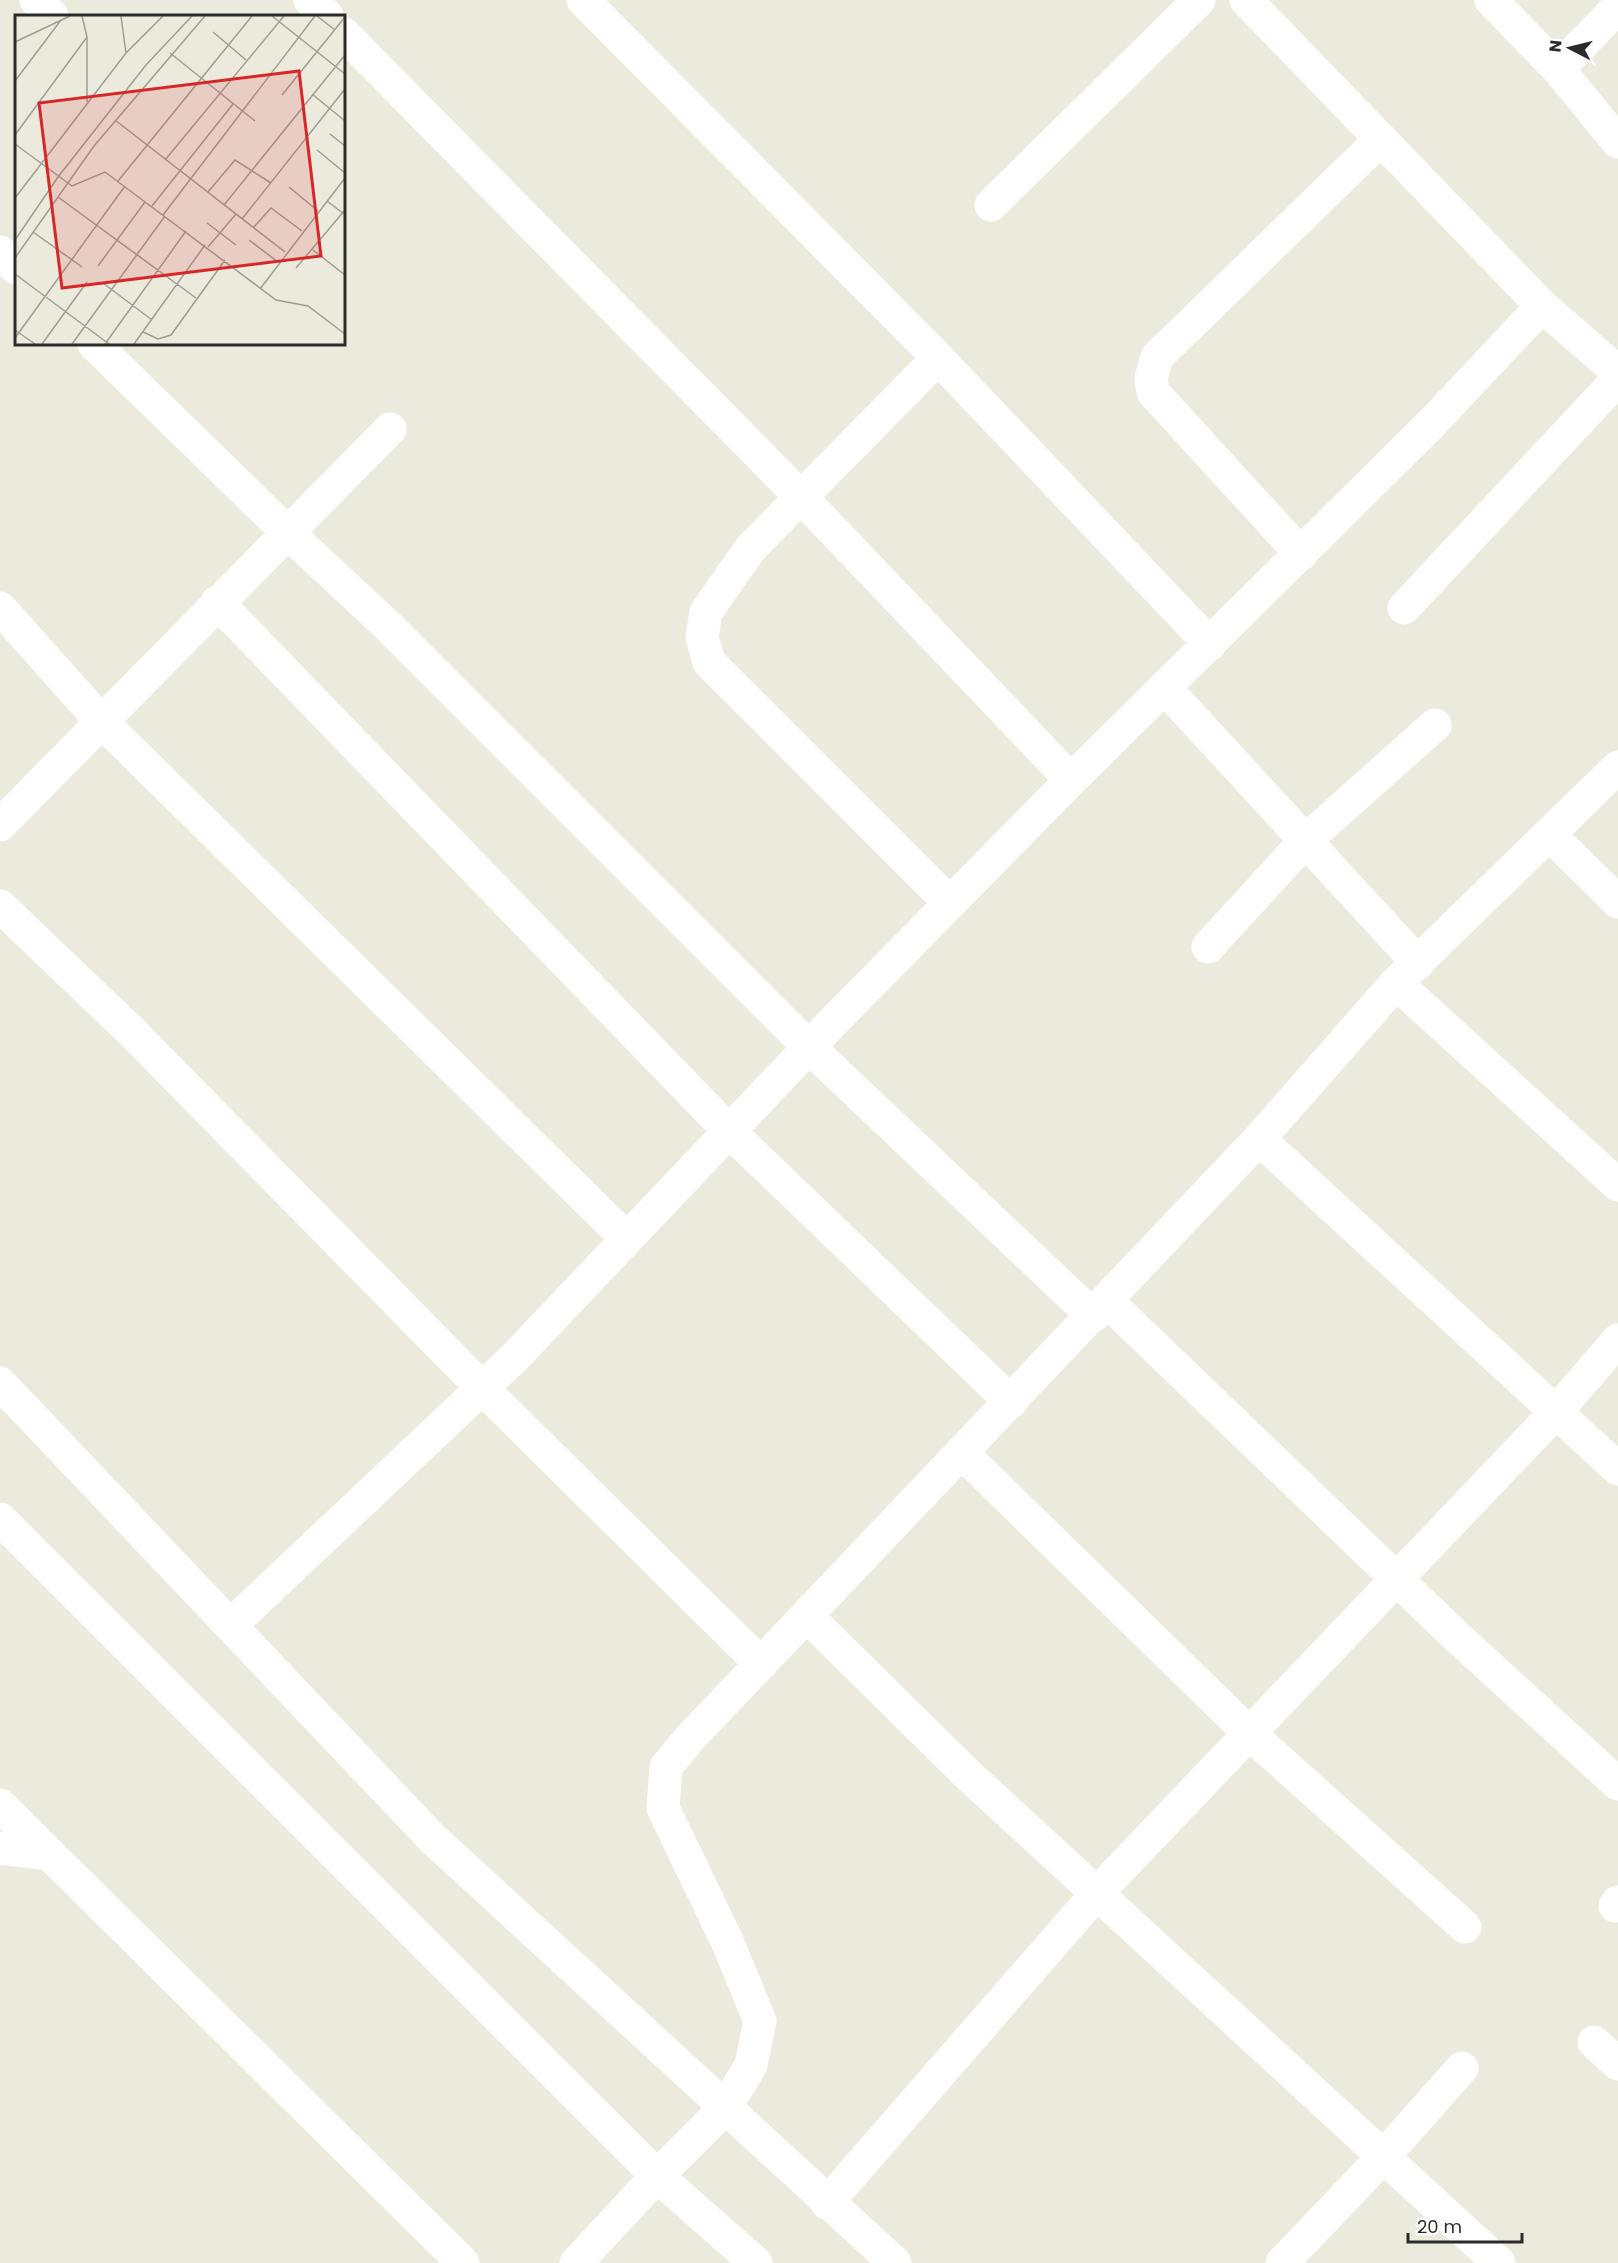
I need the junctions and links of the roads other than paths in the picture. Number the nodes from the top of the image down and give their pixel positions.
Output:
1 (36, 0) edge
2 (310, 0) edge
3 (583, 0) edge
4 (1199, 0) edge
5 (1246, 0) edge
6 (1491, 0) edge
7 (1618, 7) edge
8 (51, 15) edge
9 (326, 15) edge
10 (345, 35) edge
11 (1558, 69) junction
12 (1381, 139) junction
13 (1618, 142) edge
14 (991, 205) dead end
15 (0, 252) edge
16 (15, 267) edge
17 (1542, 306) junction
18 (95, 345) edge
19 (938, 358) junction
20 (1618, 372) edge
21 (1618, 379) edge
22 (390, 429) dead end
23 (801, 497) junction
24 (287, 531) junction
25 (1301, 554) junction
26 (217, 602) junction
27 (0, 608) edge
28 (1404, 608) dead end
29 (1210, 644) junction
30 (1165, 688) junction
31 (101, 721) junction
32 (1435, 725) dead end
33 (1618, 767) edge
34 (1071, 780) junction
35 (0, 825) edge
36 (1550, 834) junction
37 (1305, 841) junction
38 (1618, 902) edge
39 (950, 903) junction
40 (0, 906) edge
41 (1208, 947) dead end
42 (1407, 973) junction
43 (809, 1047) junction
44 (729, 1131) junction
45 (1259, 1139) junction
46 (1618, 1185) edge
47 (627, 1239) junction
48 (1100, 1308) junction
49 (1618, 1340) edge
50 (0, 1383) edge
51 (482, 1388) junction
52 (1011, 1402) junction
53 (1556, 1412) junction
54 (962, 1453) junction
55 (1618, 1469) edge
56 (0, 1519) edge
57 (1395, 1579) junction
58 (807, 1616) junction
59 (231, 1625) junction
60 (761, 1664) junction
61 (1249, 1733) junction
62 (1618, 1784) edge
63 (0, 1805) edge
64 (0, 1848) edge
65 (47, 1854) junction
66 (1096, 1893) junction
67 (1465, 1927) dead end
68 (1594, 2042) dead end
69 (1618, 2064) edge
70 (1462, 2068) dead end
71 (725, 2108) junction
72 (1383, 2157) junction
73 (657, 2176) junction
74 (827, 2203) junction
75 (463, 2263) edge
76 (576, 2263) edge
77 (756, 2263) edge
78 (895, 2263) edge
79 (1282, 2263) edge
80 (1499, 2263) edge

1 - 8 street
2 - 9 street
3 - 19 street
4 - 14 street
5 - 12 street
6 - 11 street
7 - 11 street
10 - 23 street
11 - 13 street
12 - 17 street
12 - 25 street
15 - 16 street
17 - 20 street
17 - 25 street
18 - 24 street
19 - 23 street
19 - 29 street
21 - 28 street
22 - 24 street
23 - 34 street
23 - 39 street
24 - 26 street
24 - 43 street
25 - 29 street
26 - 31 street
26 - 44 street
27 - 31 street
29 - 30 street
30 - 34 street
30 - 37 street
31 - 35 street
31 - 47 street
32 - 37 street
33 - 36 street
34 - 39 street
36 - 38 street
36 - 42 street
37 - 41 street
37 - 42 street
39 - 43 street
40 - 51 street
42 - 45 street
42 - 46 street
43 - 44 street
43 - 48 street
44 - 47 street
44 - 52 street
45 - 48 street
45 - 53 street
47 - 51 street
48 - 52 street
48 - 57 street
49 - 53 street
50 - 59 street
51 - 59 street
51 - 60 street
52 - 54 street
53 - 55 street
53 - 57 street
54 - 58 street
54 - 61 street
56 - 73 street
57 - 61 street
57 - 62 street
58 - 60 street
58 - 66 street
59 - 71 street
60 - 71 street
61 - 66 street
61 - 67 street
63 - 65 street
64 - 65 street
65 - 75 street
66 - 72 street
66 - 74 street
68 - 69 street
70 - 72 street
71 - 73 street
71 - 74 street
72 - 79 street
72 - 80 street
73 - 76 street
73 - 77 street
74 - 78 street

